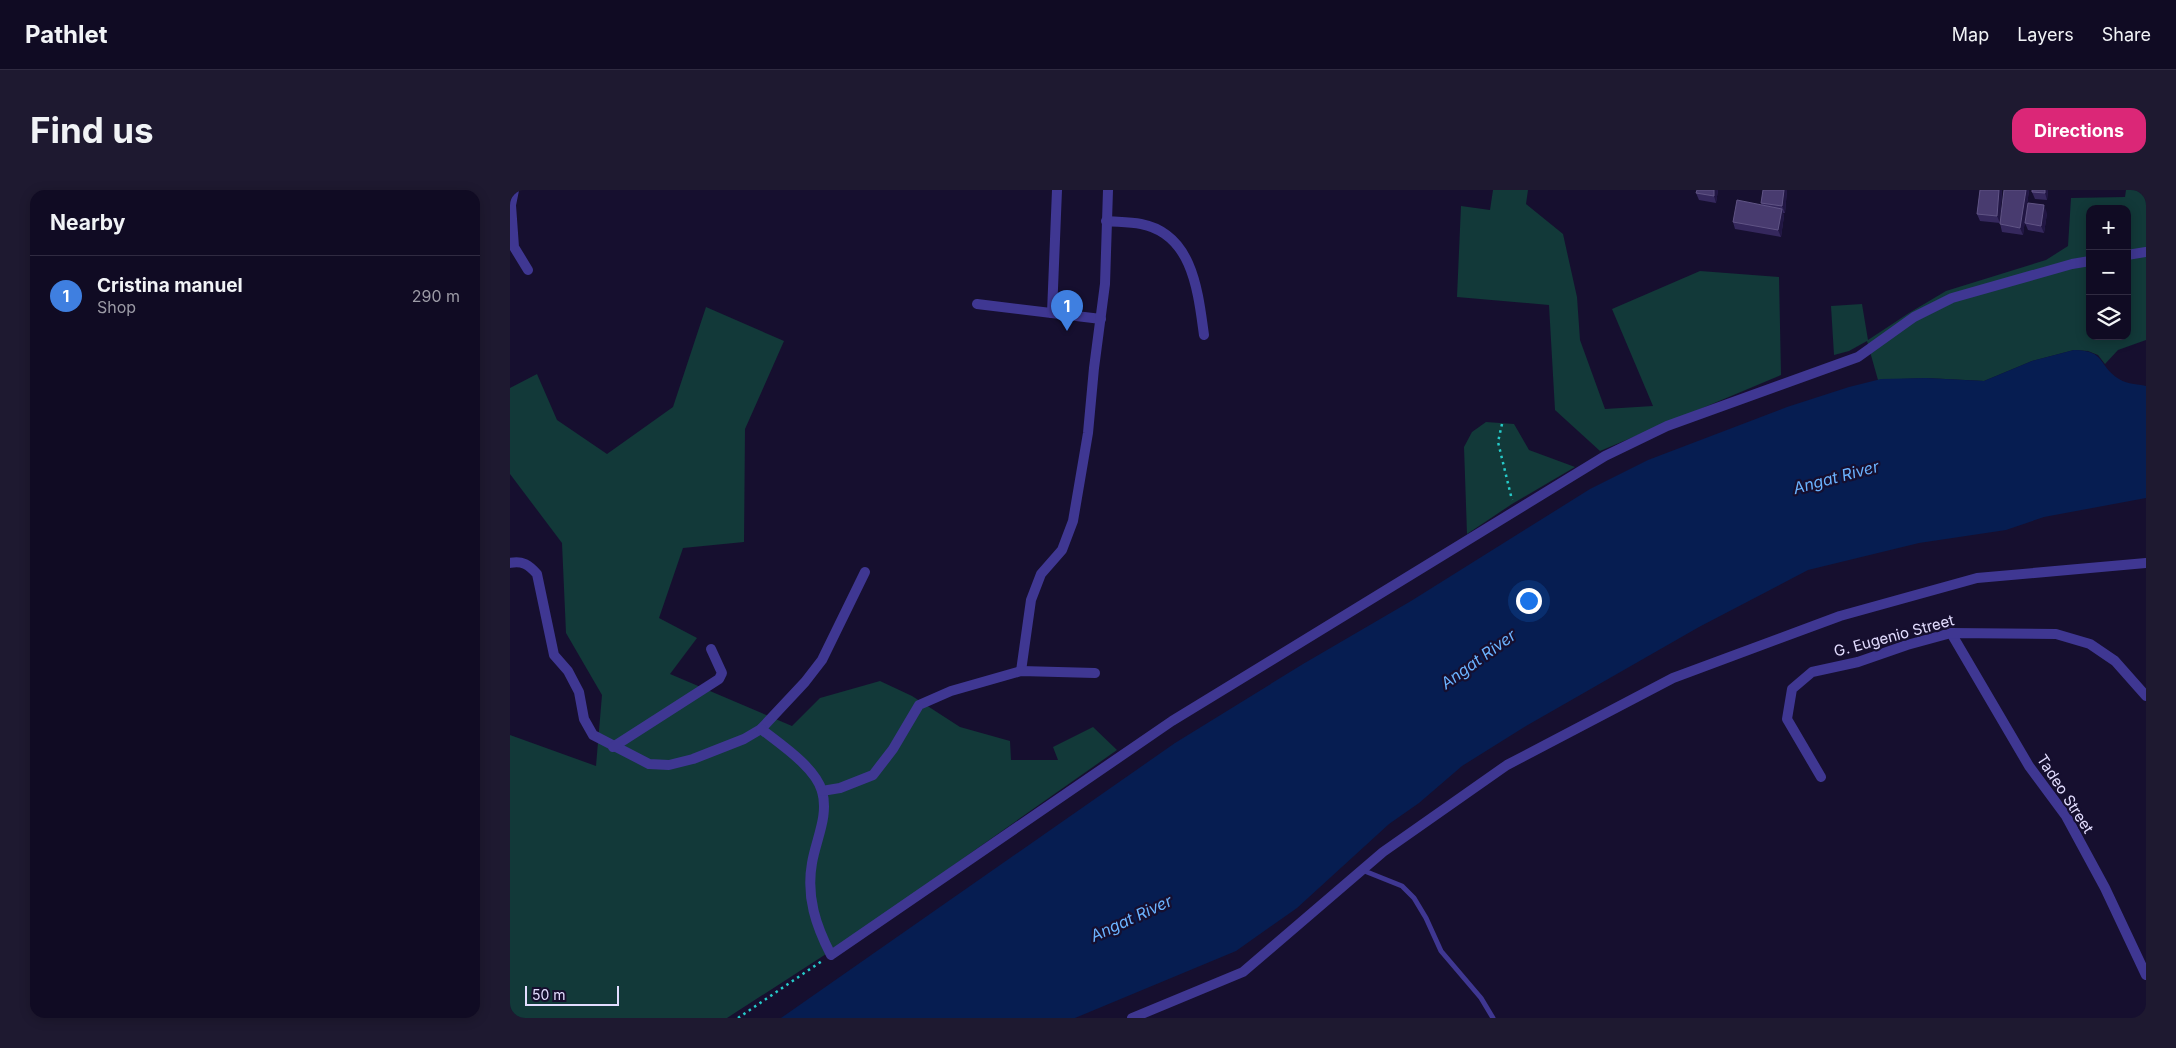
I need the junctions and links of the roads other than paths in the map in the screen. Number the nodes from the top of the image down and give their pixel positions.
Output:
1 (514, 190) edge
2 (1057, 190) edge
3 (1108, 190) edge
4 (1106, 221) junction
5 (2146, 252) edge
6 (2131, 254) edge
7 (2086, 262) edge
8 (528, 270) dead end
9 (977, 304) dead end
10 (1052, 312) junction
11 (1101, 319) junction
12 (1204, 335) dead end
13 (510, 563) edge
14 (2146, 564) edge
15 (865, 572) dead end
16 (1951, 633) junction
17 (711, 649) dead end
18 (1021, 671) junction
19 (1095, 674) dead end
20 (2146, 696) edge
21 (760, 729) junction
22 (614, 747) junction
23 (1821, 777) dead end
24 (822, 791) junction
25 (1362, 870) junction
26 (2146, 975) edge
27 (1132, 1018) edge
28 (1493, 1018) edge

1 - 8 street
2 - 10 street
3 - 4 street
4 - 11 street
4 - 12 street
5 - 6 street
7 - 24 street
9 - 10 street
10 - 11 street
11 - 18 street
13 - 22 street
14 - 25 street
15 - 21 street
16 - 20 street, G. Eugenio Street
16 - 23 street, G. Eugenio Street
16 - 26 street, Tadeo Street
17 - 22 street
18 - 19 street
18 - 24 street
21 - 22 street
21 - 24 street
25 - 27 street
25 - 28 lane

